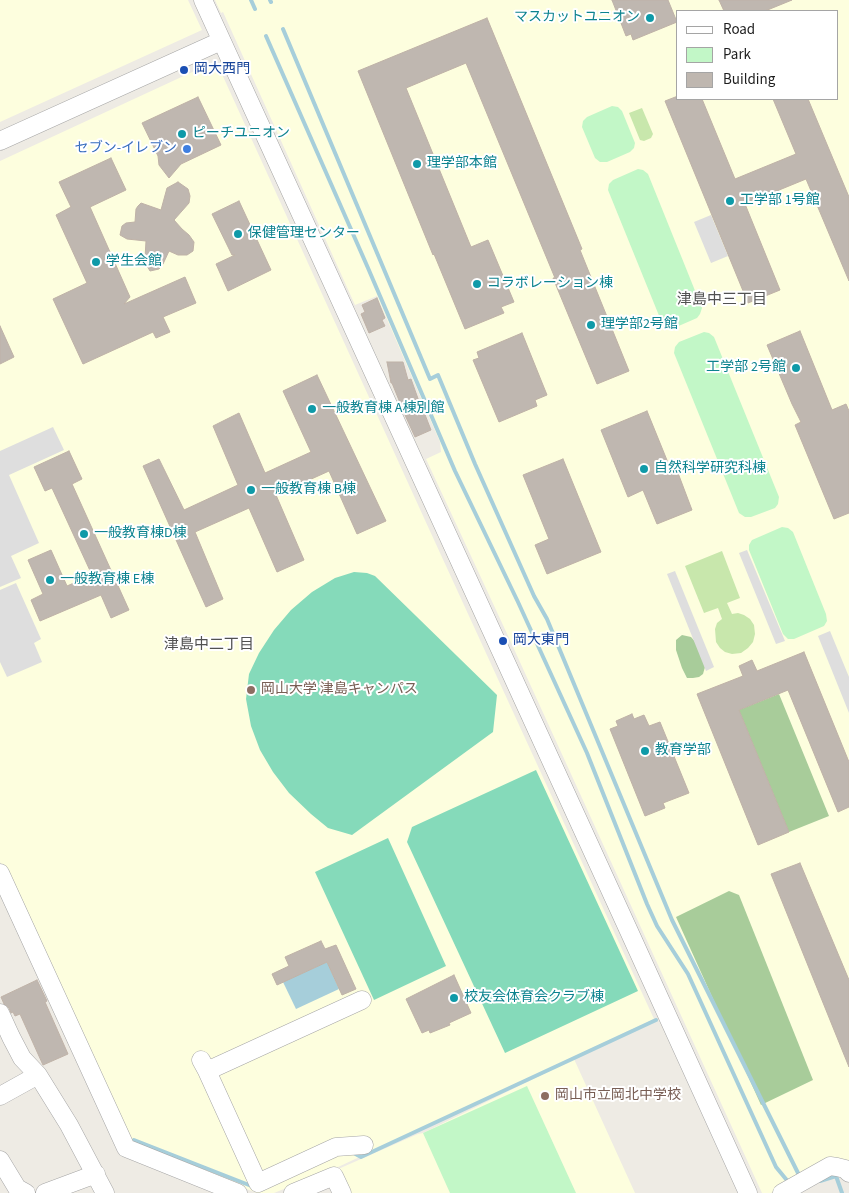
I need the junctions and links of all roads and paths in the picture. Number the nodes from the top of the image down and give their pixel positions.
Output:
1 (202, 0) edge
2 (221, 40) junction
3 (0, 141) edge
4 (0, 873) edge
5 (362, 1000) dead end
6 (0, 1013) edge
7 (7, 1044) edge
8 (38, 1075) junction
9 (0, 1096) edge
10 (364, 1145) dead end
11 (0, 1160) edge
12 (849, 1173) edge
13 (92, 1176) junction
14 (789, 1189) edge
15 (25, 1192) edge
16 (45, 1193) edge
17 (105, 1193) edge
18 (238, 1193) edge
19 (293, 1193) edge
20 (342, 1193) edge
21 (748, 1193) edge

1 - 2 street
2 - 3 street
2 - 21 street
4 - 18 street
5 - 10 street
6 - 7 street
7 - 8 street
8 - 9 street
8 - 13 street
11 - 15 street
12 - 14 street
13 - 16 street
13 - 17 street
19 - 20 street

